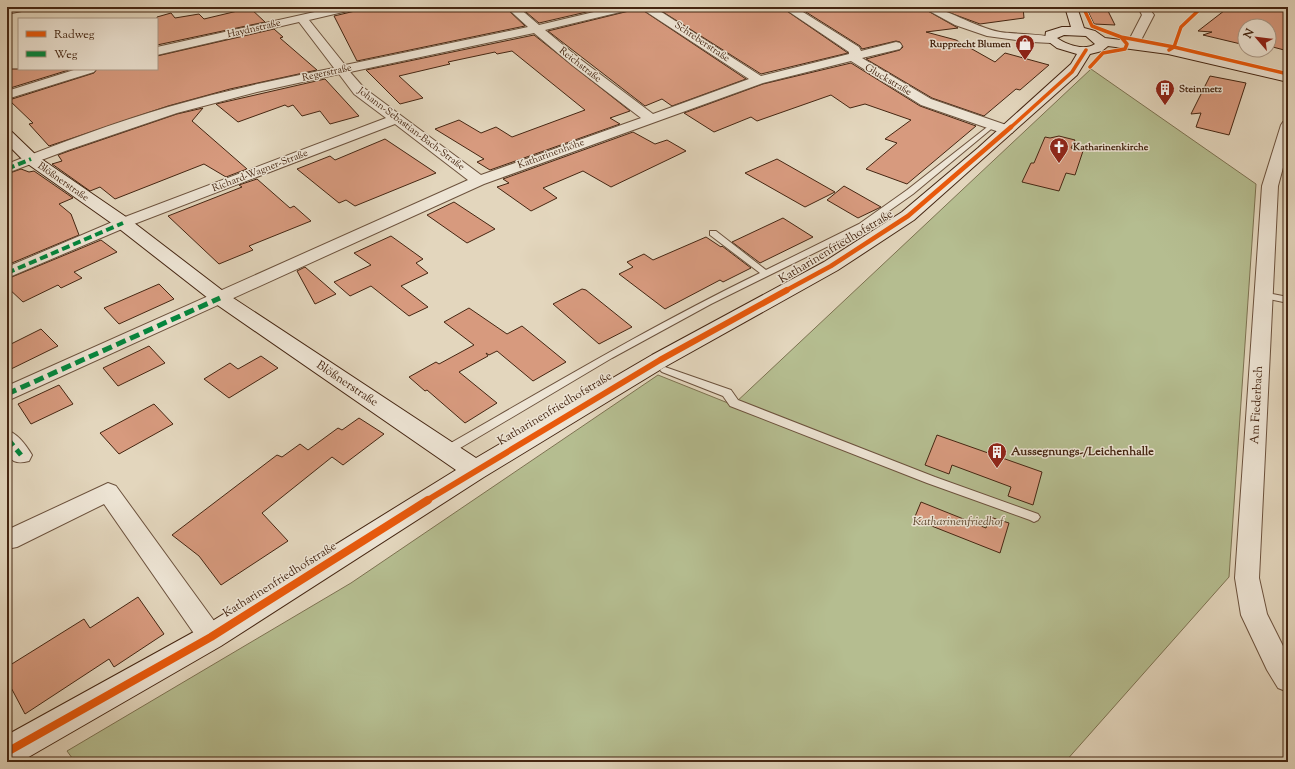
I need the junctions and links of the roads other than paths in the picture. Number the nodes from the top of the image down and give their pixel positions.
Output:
1 (27, 7) edge
2 (352, 7) edge
3 (511, 7) edge
4 (629, 7) edge
5 (644, 7) edge
6 (787, 7) edge
7 (927, 7) edge
8 (1071, 7) edge
9 (1143, 7) edge
10 (7, 11) edge
11 (301, 18) junction
12 (536, 29) junction
13 (1078, 31) junction
14 (1051, 39) junction
15 (1101, 41) junction
16 (1133, 44) junction
17 (896, 46) dead end
18 (1086, 50) junction
19 (158, 51) edge
20 (856, 56) junction
21 (342, 69) junction
22 (87, 70) edge
23 (1288, 78) edge
24 (759, 80) junction
25 (7, 95) edge
26 (396, 119) junction
27 (651, 119) junction
28 (1288, 125) edge
29 (1000, 127) junction
30 (7, 135) edge
31 (31, 159) junction
32 (7, 169) edge
33 (479, 181) junction
34 (123, 223) junction
35 (713, 233) dead end
36 (7, 273) edge
37 (765, 273) junction
38 (1263, 295) junction
39 (220, 298) junction
40 (1288, 300) edge
41 (665, 370) dead end
42 (7, 394) edge
43 (7, 438) edge
44 (446, 451) junction
45 (21, 455) dead end
46 (474, 470) junction
47 (1034, 517) dead end
48 (9, 540) dead end
49 (211, 637) junction
50 (1288, 679) edge
51 (7, 752) edge

1 - 10 street
2 - 11 street, Haydnstraße
3 - 12 street, Reichstraße
4 - 12 street, Regerstraße
5 - 24 street, Schreberstraße
6 - 20 street, Gluckstraße
7 - 14 street
8 - 13 street
9 - 16 street
11 - 19 street, Haydnstraße
11 - 21 street, Johann-Sebastian-Bach-Straße
12 - 21 street, Regerstraße
12 - 27 street, Reichstraße
13 - 14 street
13 - 15 street
14 - 18 street
15 - 16 street
15 - 18 street
16 - 23 street
17 - 20 street, Katharinenhöhe
18 - 29 street, Katharinenfriedhofstraße
20 - 24 street, Katharinenhöhe
20 - 29 street, Gluckstraße
21 - 26 street, Johann-Sebastian-Bach-Straße
21 - 31 street, Regerstraße
22 - 25 street
24 - 27 street, Katharinenhöhe
26 - 33 street, Johann-Sebastian-Bach-Straße
26 - 34 street, Richard-Wagner-Straße
27 - 33 street, Katharinenhöhe
28 - 38 street, Am Fiederbach
29 - 37 lane
29 - 46 street, Katharinenfriedhofstraße
30 - 31 street, Blößnerstraße
31 - 32 street, Regerstraße
31 - 34 street, Blößnerstraße
33 - 39 street, Katharinenhöhe
34 - 36 street
34 - 39 street, Blößnerstraße
35 - 37 lane
37 - 44 lane
38 - 40 lane
38 - 50 street, Am Fiederbach
39 - 42 street
39 - 44 street, Blößnerstraße
41 - 47 lane
43 - 45 street
44 - 46 street, Blößnerstraße
46 - 49 street, Katharinenfriedhofstraße
48 - 49 street
49 - 51 street, Katharinenfriedhofstraße

